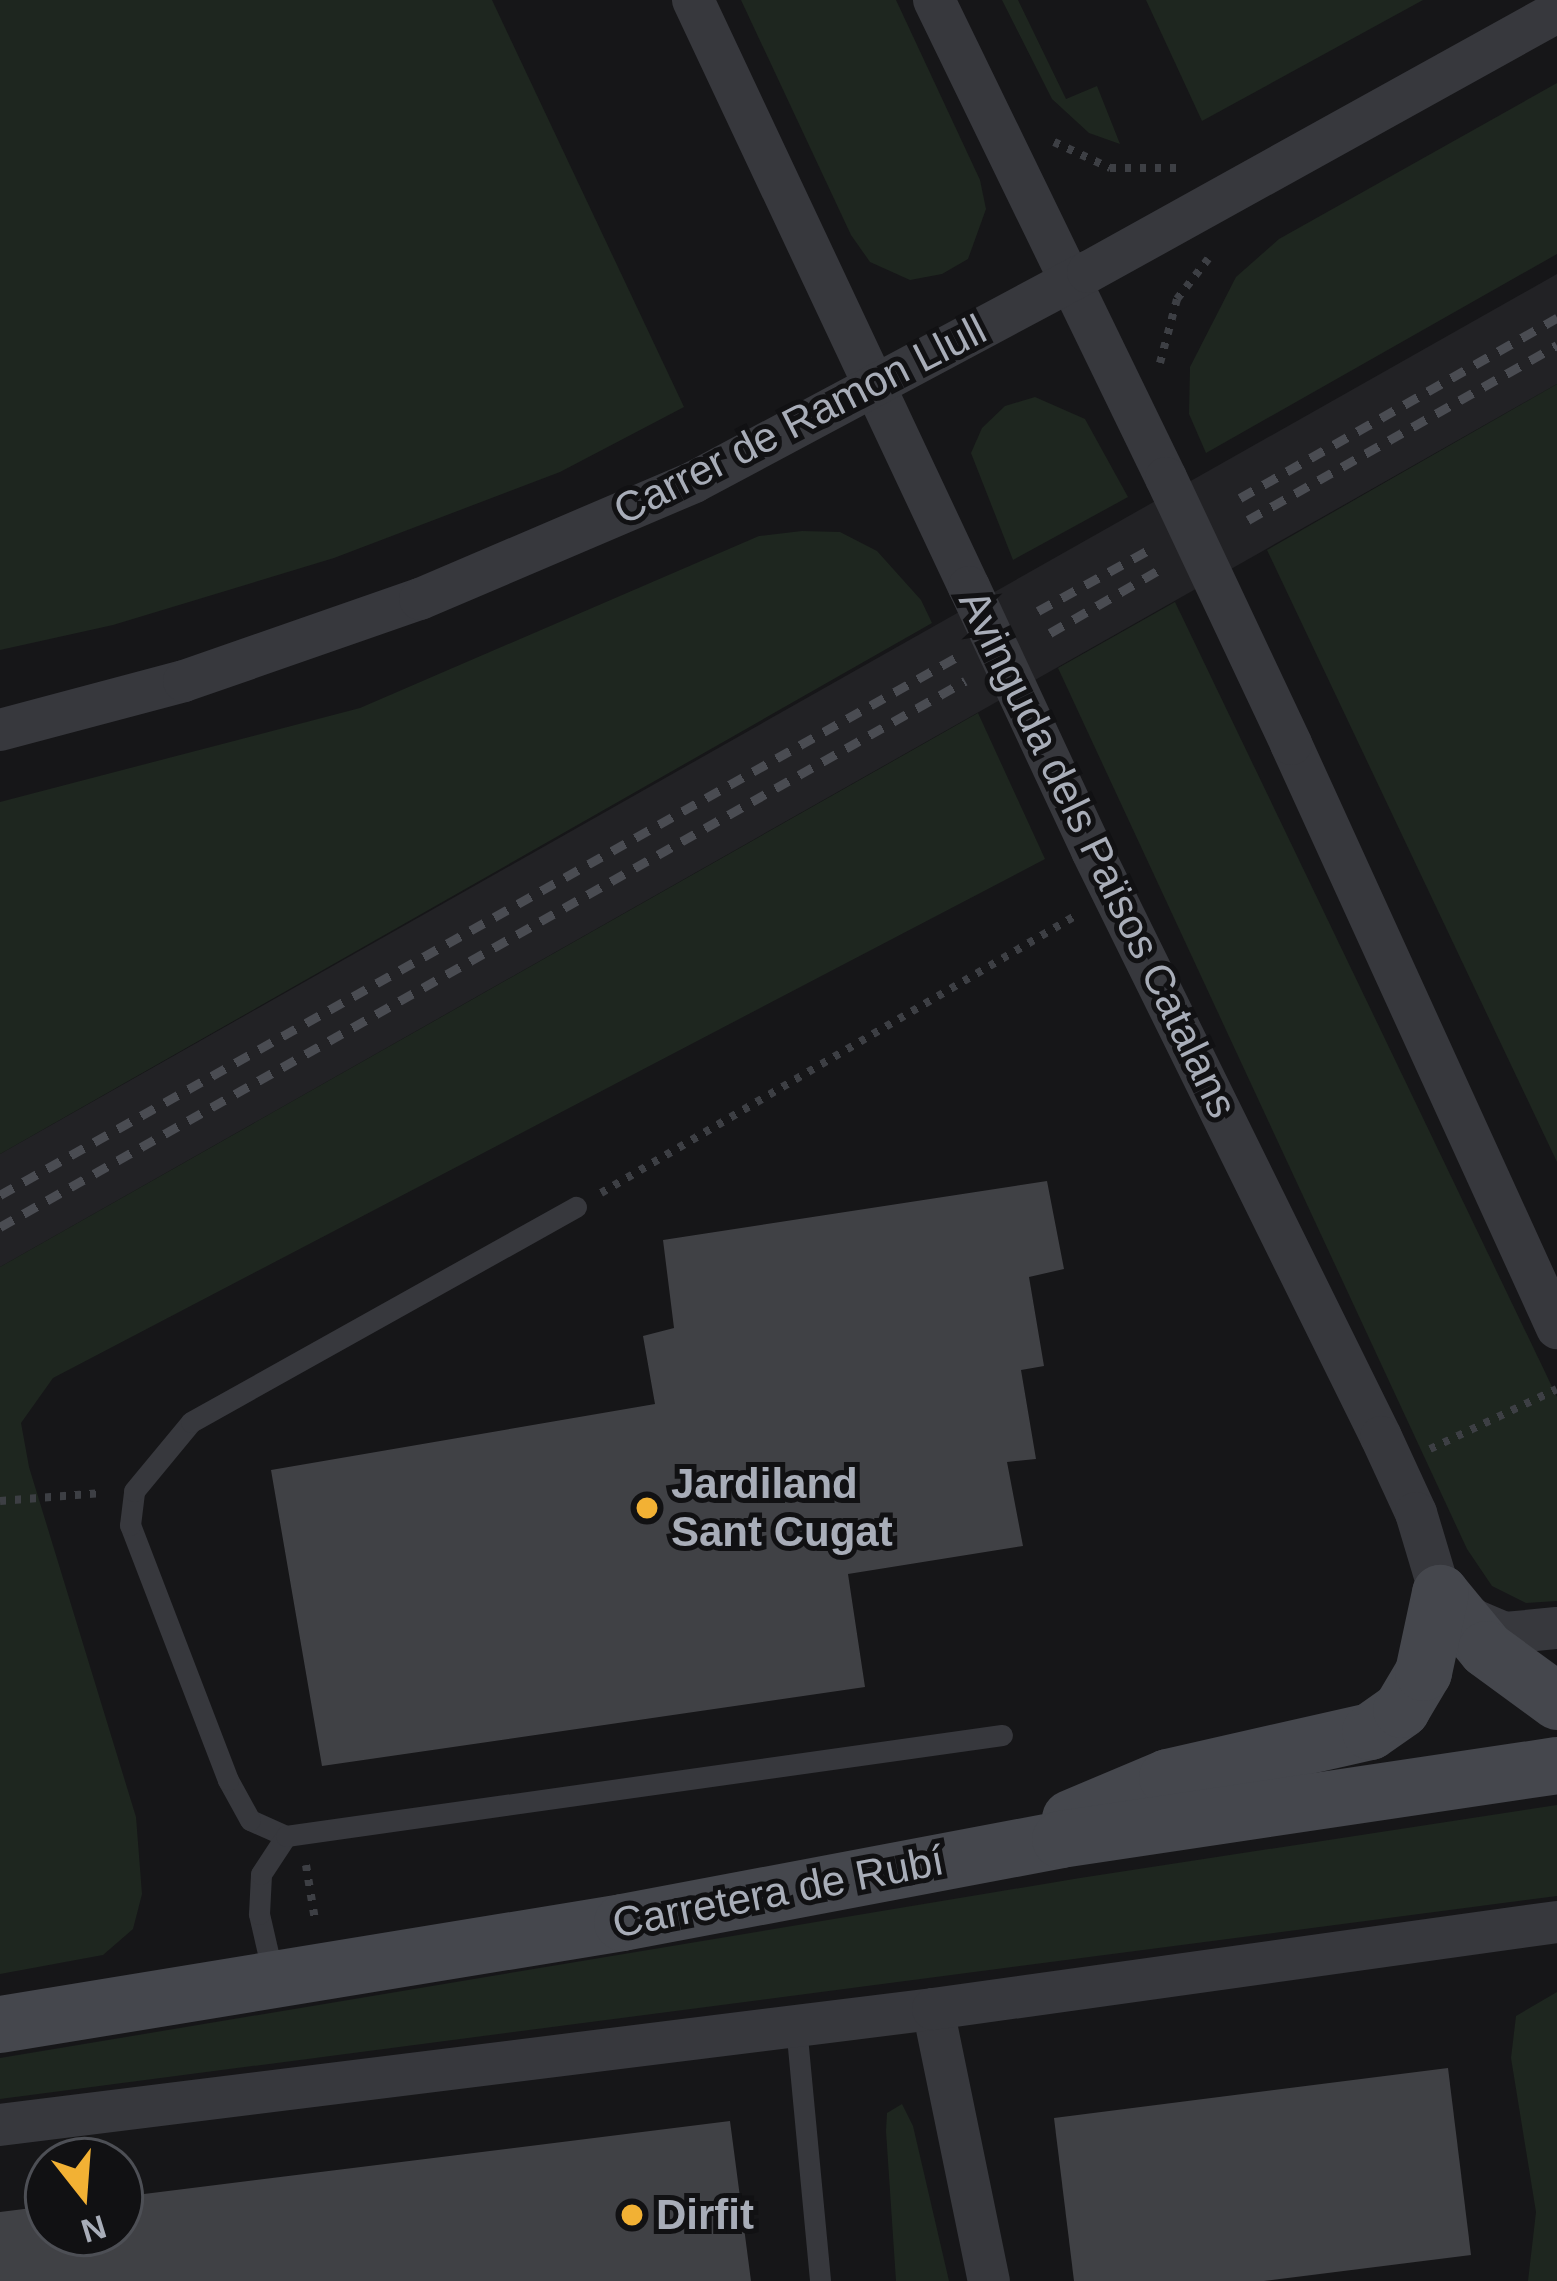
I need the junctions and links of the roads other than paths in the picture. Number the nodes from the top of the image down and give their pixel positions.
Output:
1 (693, 0) edge
2 (934, 0) edge
3 (1557, 12) edge
4 (1072, 279) junction
5 (876, 386) junction
6 (0, 730) edge
7 (576, 1207) road end
8 (1557, 1328) edge
9 (1440, 1592) junction
10 (1557, 1628) edge
11 (1557, 1701) edge
12 (1002, 1735) dead end
13 (1557, 1765) edge
14 (294, 1835) junction
15 (1004, 1850) junction
16 (1557, 1922) edge
17 (275, 1982) junction
18 (933, 2008) junction
19 (0, 2024) edge
20 (796, 2026) junction
21 (0, 2126) edge
22 (820, 2281) edge
23 (988, 2281) edge

1 - 5 street, Avinguda dels Països Catalans
2 - 4 street
3 - 4 street, Carrer de Ramon Llull
4 - 5 street, Carrer de Ramon Llull
4 - 8 street, bridge
5 - 6 street, Carrer de Ramon Llull
5 - 9 street, Avinguda dels Països Catalans, bridge
7 - 14 lane
9 - 10 street
9 - 11 main road
9 - 15 main road
12 - 14 lane
13 - 15 main road, Carretera de Rubí
14 - 17 lane
15 - 17 main road, Carretera de Rubí
16 - 18 street
17 - 19 main road, Carretera de Rubí
18 - 20 street
18 - 23 street
20 - 21 street
20 - 22 lane

